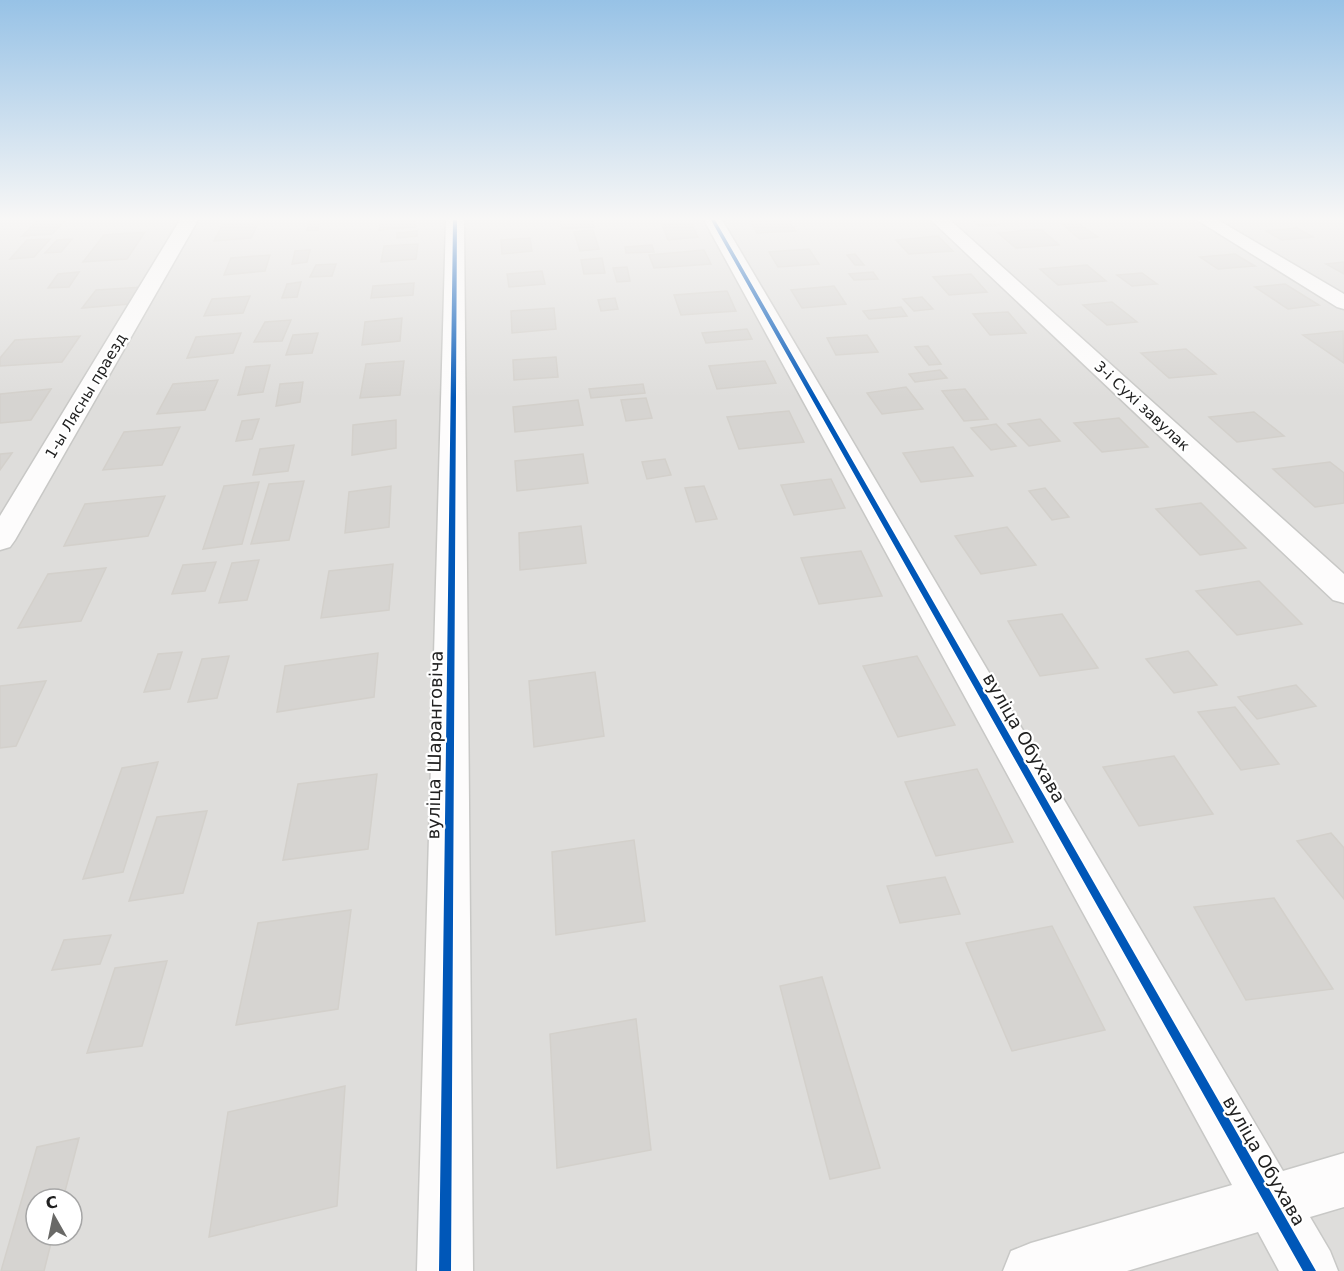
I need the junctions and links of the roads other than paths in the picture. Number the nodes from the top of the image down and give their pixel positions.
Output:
1 (154, 279) edge
2 (454, 279) edge
3 (747, 279) edge
4 (1004, 279) edge
5 (1305, 279) edge
6 (1344, 303) edge
7 (0, 540) edge
8 (1344, 592) edge
9 (1344, 1180) edge
10 (1269, 1201) junction
11 (445, 1271) edge
12 (1031, 1271) edge
13 (1310, 1271) edge

1 - 7 street, 1-ы Лясны праезд
2 - 11 street, вуліца Шаранговіча
3 - 10 street, вуліца Обухава
4 - 8 street, 3-і Сухі завулак
5 - 6 street
9 - 10 street
10 - 12 street
10 - 13 street, вуліца Обухава

